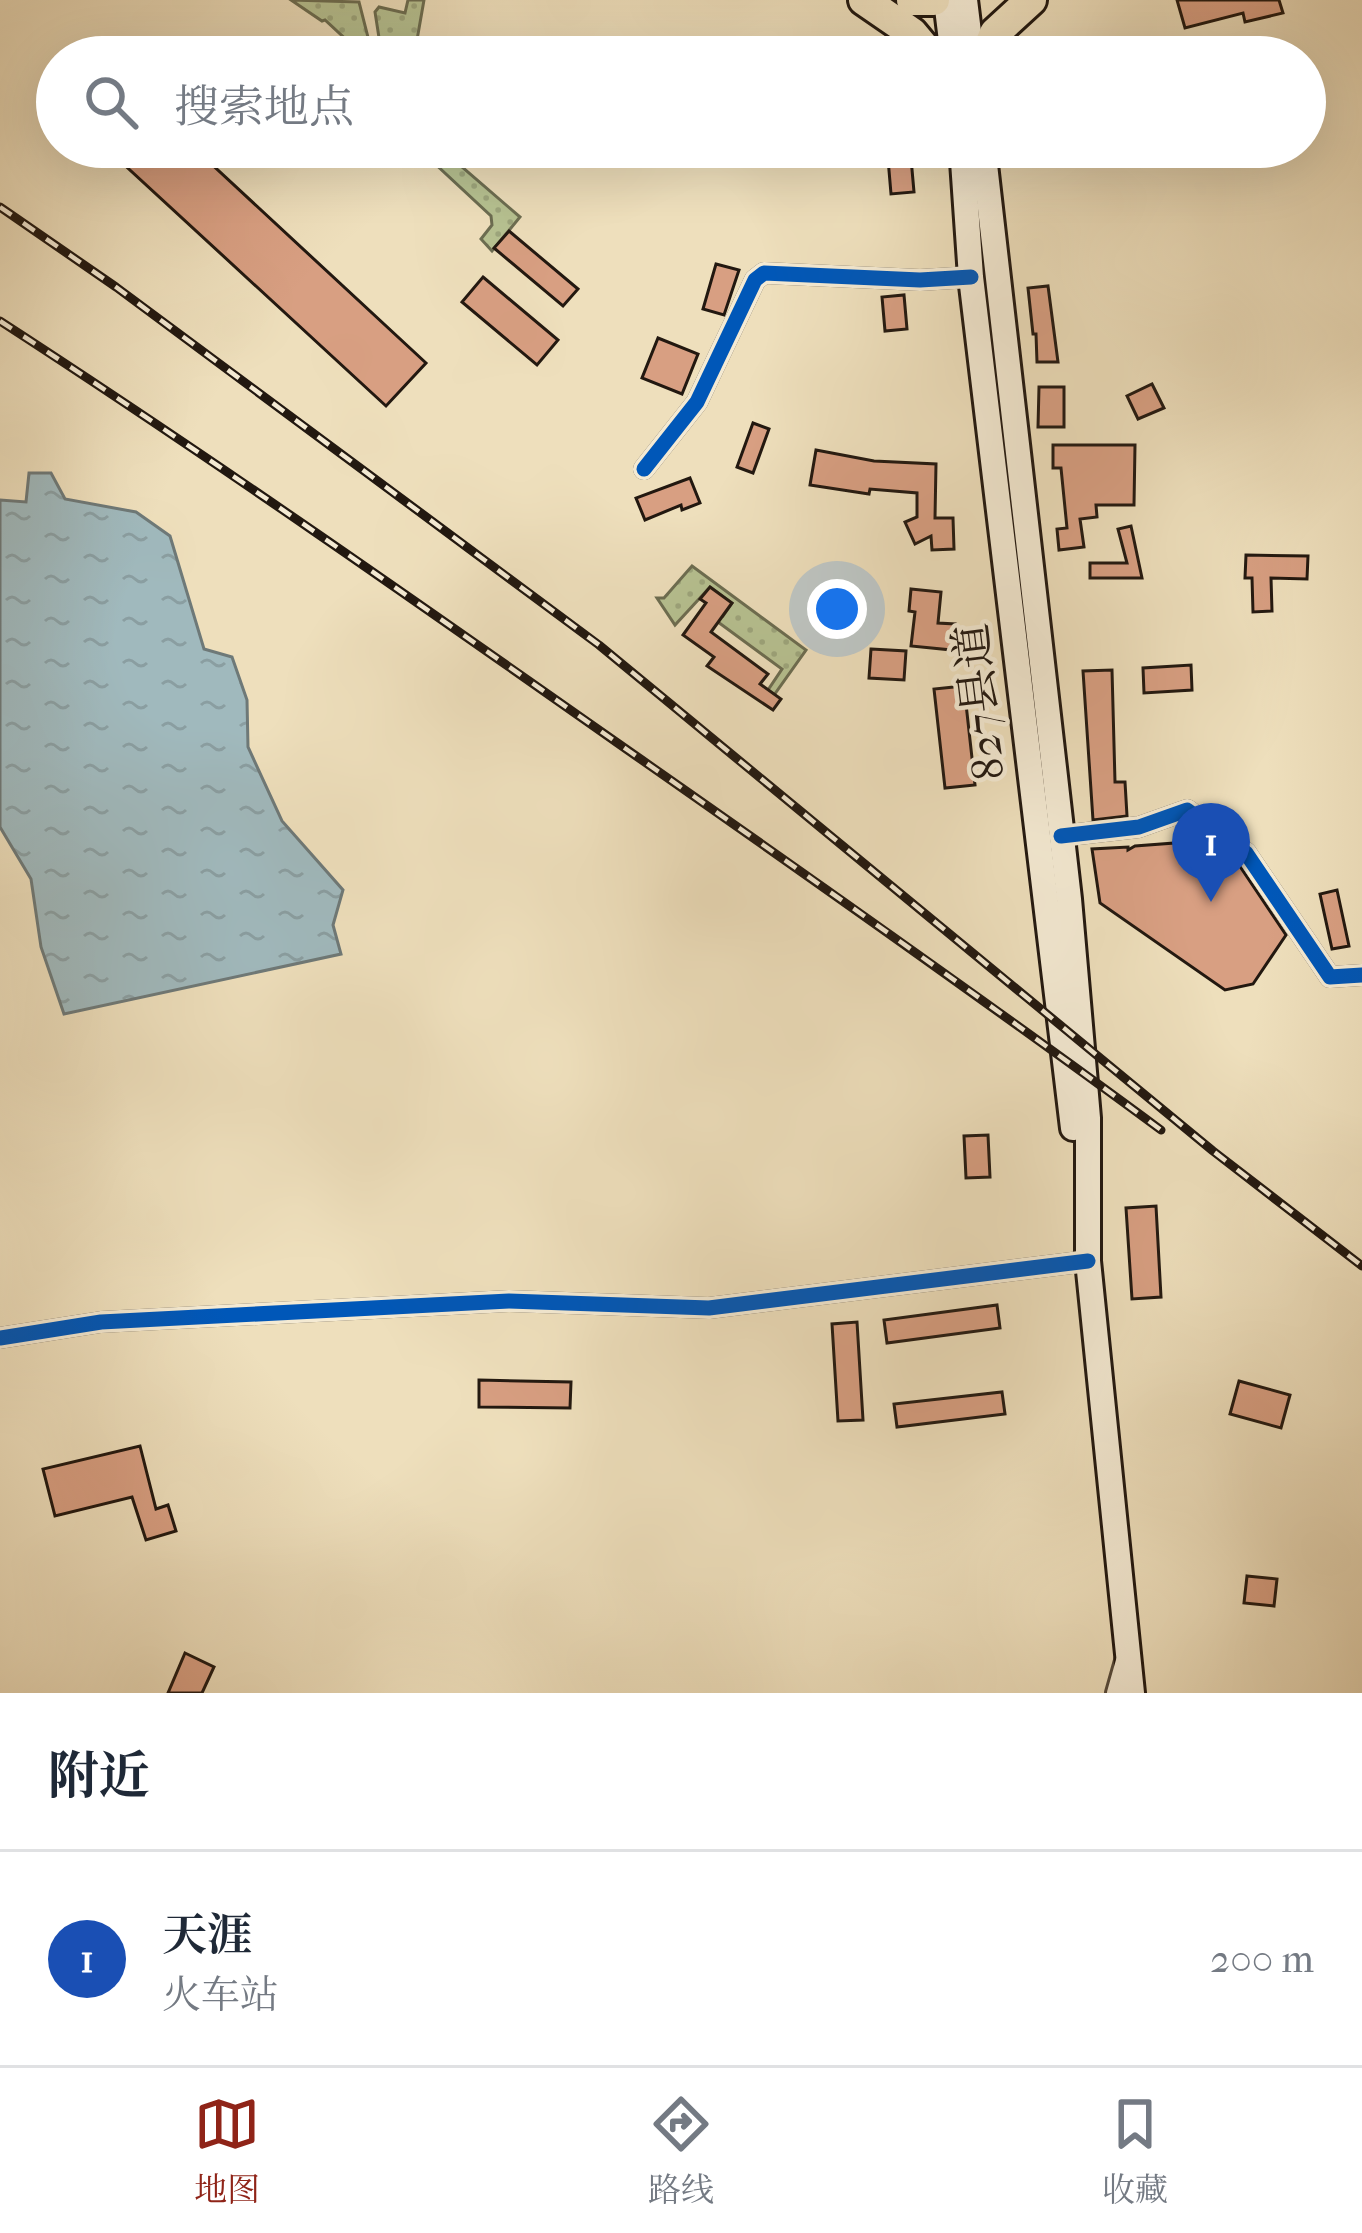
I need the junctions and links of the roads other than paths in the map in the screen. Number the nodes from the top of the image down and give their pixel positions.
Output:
1 (864, 0) edge
2 (912, 0) edge
3 (934, 0) edge
4 (946, 0) edge
5 (965, 0) edge
6 (1031, 0) edge
7 (914, 36) edge
8 (950, 36) edge
9 (969, 36) edge
10 (994, 36) edge
11 (963, 168) edge
12 (984, 168) edge
13 (971, 277) junction
14 (644, 469) dead end
15 (1061, 836) junction
16 (1362, 975) edge
17 (1088, 1254) junction
18 (0, 1338) edge
19 (1127, 1653) junction
20 (1115, 1693) edge
21 (1132, 1693) edge
22 (1146, 1693) edge

1 - 7 highway
2 - 3 highway
4 - 8 main road
5 - 9 main road
6 - 10 highway
11 - 13 main road, 827县道
12 - 15 main road, 827县道
13 - 14 street
13 - 17 main road, 827县道
15 - 16 street
15 - 17 main road, 827县道
17 - 18 street
17 - 19 main road, 827县道
19 - 20 street
19 - 21 main road, 827县道
19 - 22 street

